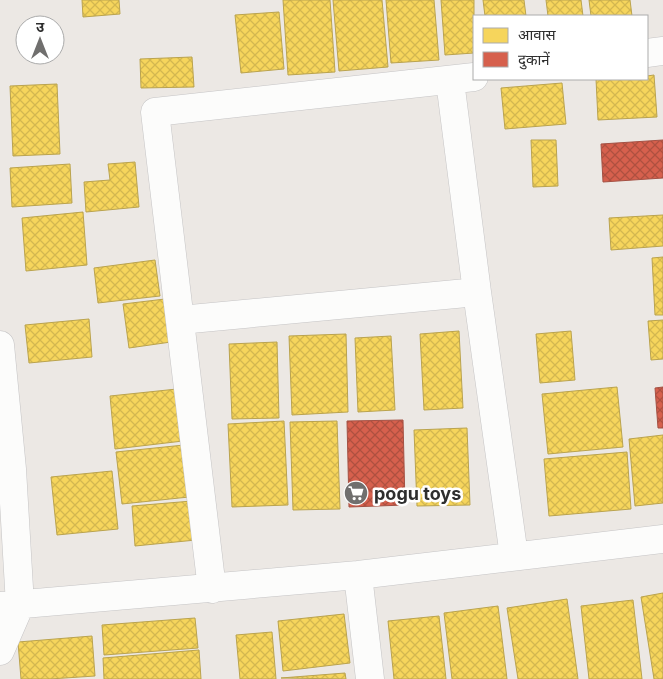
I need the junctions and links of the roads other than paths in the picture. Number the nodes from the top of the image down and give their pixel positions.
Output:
1 (663, 51) edge
2 (648, 53) edge
3 (462, 79) edge
4 (477, 292) junction
5 (180, 320) junction
6 (0, 345) edge
7 (6, 468) edge
8 (663, 539) edge
9 (514, 556) junction
10 (358, 575) junction
11 (212, 589) junction
12 (10, 606) edge
13 (0, 651) edge
14 (370, 679) edge

1 - 2 street
3 - 4 street
3 - 5 street
4 - 5 street
4 - 9 street
5 - 11 street
6 - 7 street
7 - 12 street
8 - 9 street
9 - 10 street
10 - 11 street
10 - 14 street
11 - 12 street
12 - 13 street

